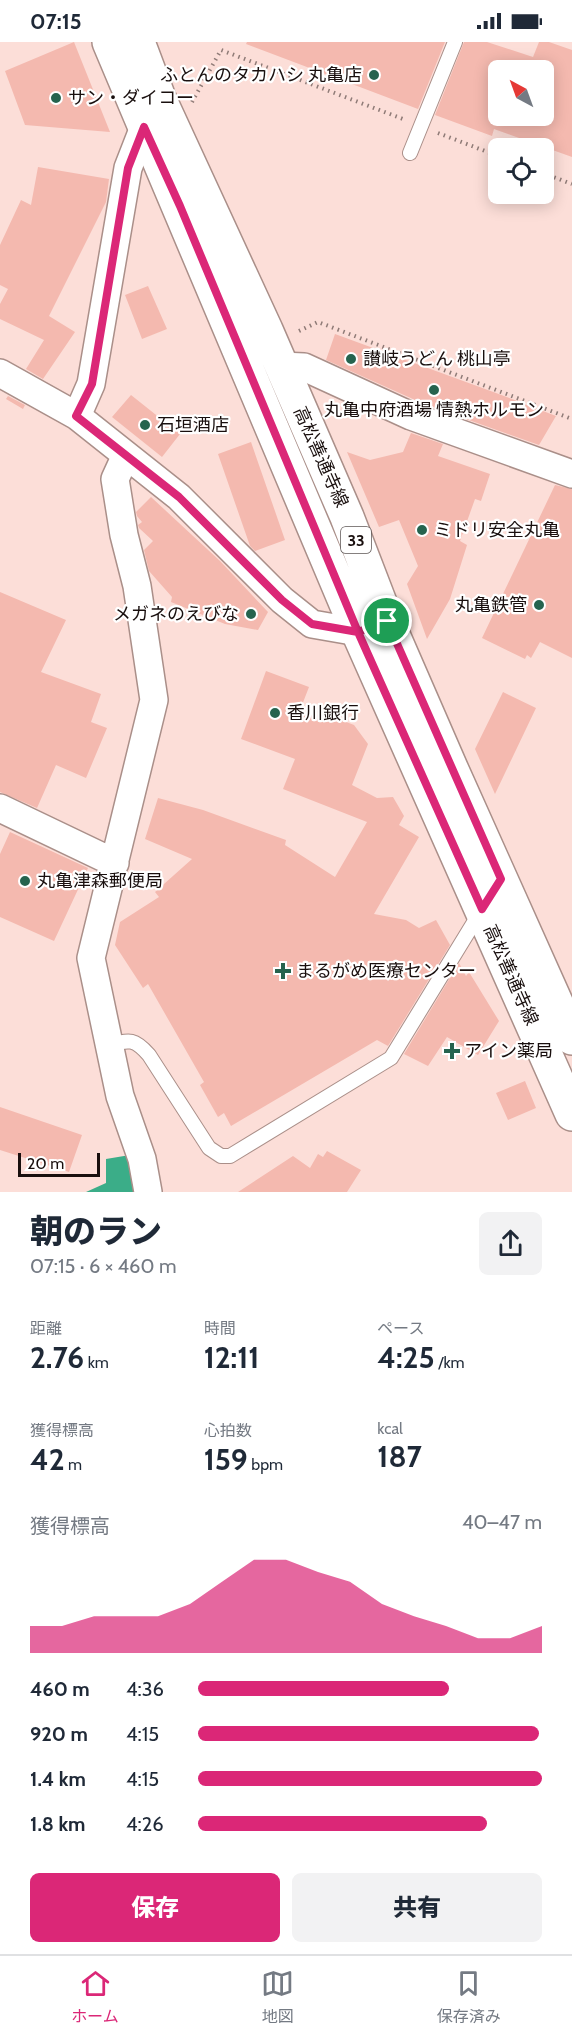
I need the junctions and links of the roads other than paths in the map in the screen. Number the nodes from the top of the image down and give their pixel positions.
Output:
1 (109, 42) edge
2 (455, 42) edge
3 (141, 44) edge
4 (144, 127) junction
5 (410, 153) dead end
6 (281, 366) junction
7 (0, 373) edge
8 (76, 416) junction
9 (126, 455) junction
10 (572, 474) edge
11 (373, 626) junction
12 (0, 808) edge
13 (115, 863) junction
14 (501, 879) junction
15 (482, 909) junction
16 (572, 1038) edge
17 (109, 1045) junction
18 (572, 1114) edge
19 (148, 1192) edge

1 - 4 main road, 高松善通寺線 / 33
2 - 5 lane
3 - 6 main road, 高松善通寺線 / 33
4 - 8 street
4 - 11 main road, 高松善通寺線 / 33
6 - 10 street
6 - 11 main road, 高松善通寺線 / 33
7 - 8 street
8 - 9 street
9 - 11 street
9 - 13 street
11 - 14 main road, 高松善通寺線 / 33
11 - 15 main road, 高松善通寺線 / 33
12 - 13 street
13 - 17 street
14 - 15 lane
14 - 16 main road, 高松善通寺線 / 33
15 - 17 lane
15 - 18 main road, 高松善通寺線 / 33
17 - 19 street

